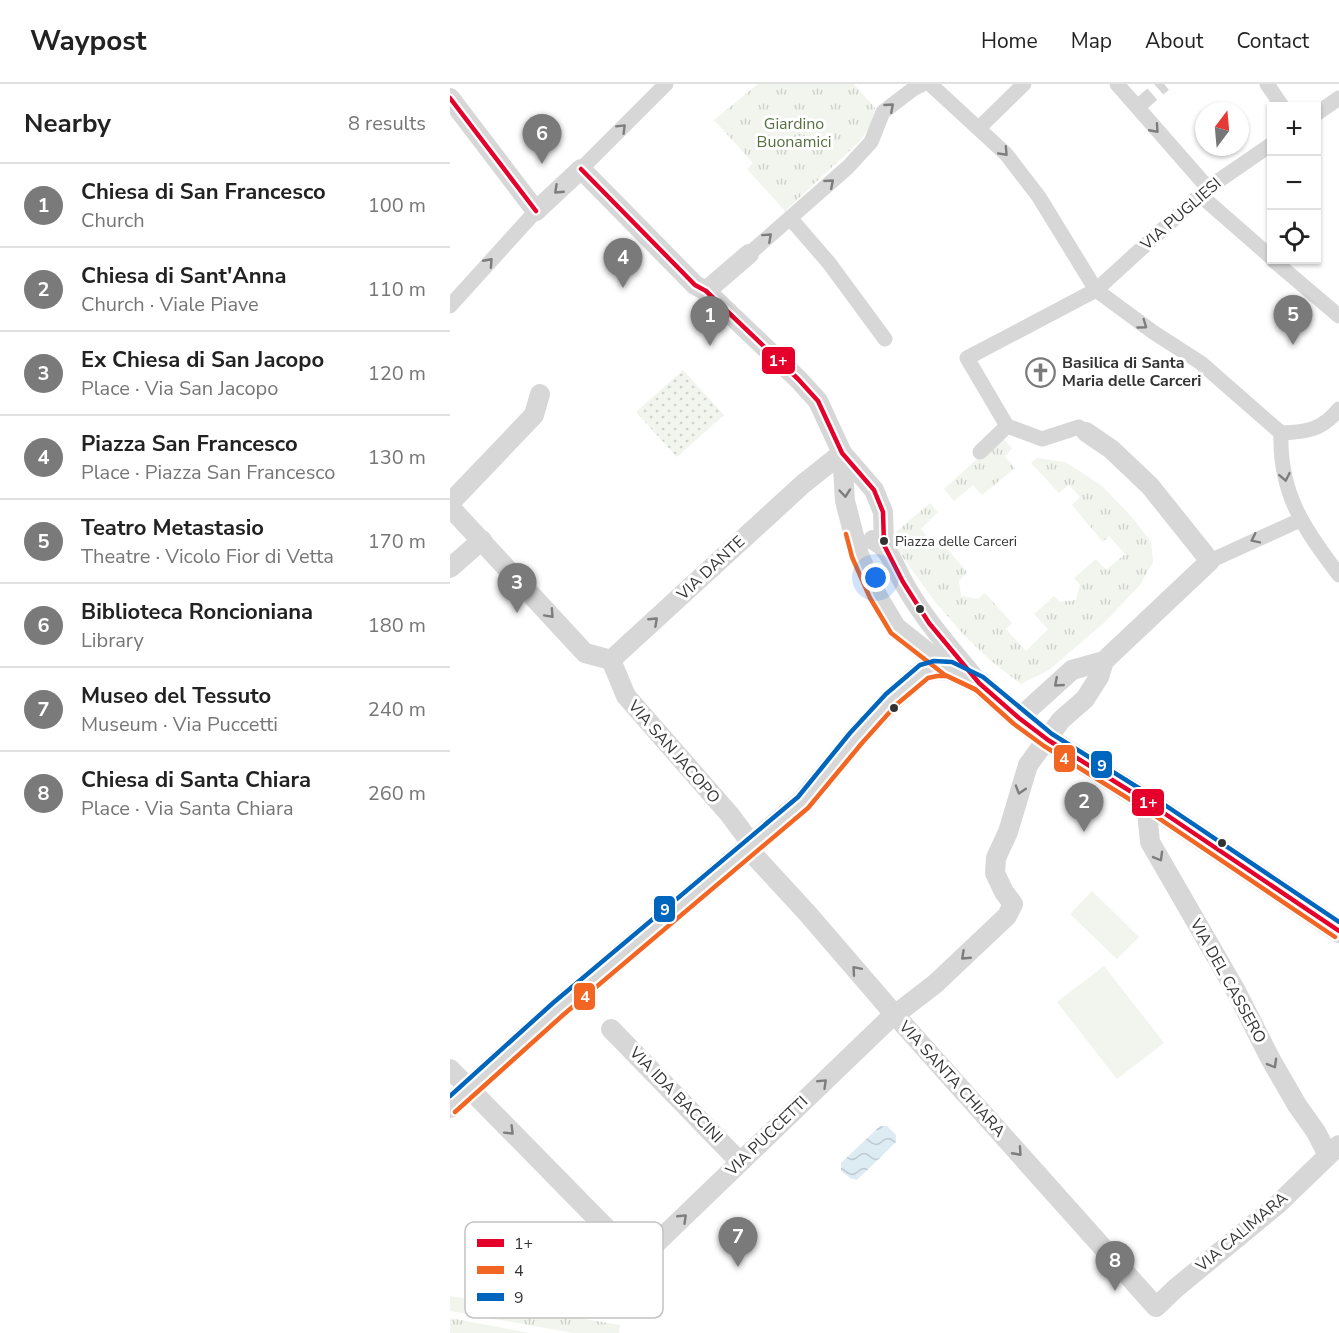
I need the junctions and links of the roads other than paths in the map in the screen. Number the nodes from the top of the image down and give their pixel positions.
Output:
1 (666, 84) edge
2 (923, 84) edge
3 (930, 84) edge
4 (1024, 84) edge
5 (1117, 84) edge
6 (1267, 84) edge
7 (450, 98) edge
8 (1339, 98) edge
9 (1279, 102) edge
10 (1321, 111) edge
11 (979, 128) junction
12 (1267, 147) edge
13 (581, 169) junction
14 (1204, 191) junction
15 (536, 211) junction
16 (788, 219) junction
17 (749, 254) joint
18 (1267, 254) edge
19 (1278, 264) edge
20 (700, 288) junction
21 (1096, 290) junction
22 (450, 306) edge
23 (1339, 316) edge
24 (885, 339) dead end
25 (540, 394) dead end
26 (1339, 409) edge
27 (1007, 426) junction
28 (1086, 432) joint
29 (1281, 433) junction
30 (980, 452) dead end
31 (842, 453) junction
32 (450, 505) edge
33 (1300, 520) junction
34 (853, 532) junction
35 (482, 540) junction
36 (884, 545) junction
37 (1210, 561) junction
38 (450, 568) edge
39 (1339, 575) edge
40 (611, 660) junction
41 (1104, 661) junction
42 (949, 669) junction
43 (979, 683) junction
44 (1019, 718) junction
45 (1048, 740) junction
46 (1146, 801) junction
47 (751, 848) junction
48 (1339, 932) edge
49 (895, 1015) junction
50 (611, 1029) dead end
51 (450, 1069) edge
52 (469, 1089) junction
53 (450, 1106) edge
54 (1333, 1150) edge
55 (740, 1162) junction
56 (600, 1222) edge
57 (663, 1237) edge
58 (1156, 1307) joint

13 -> 1 street
16 -> 2 street
3 - 11 street
4 - 11 street
5 -> 14 street
6 - 9 street
7 - 15 street
8 - 10 street
11 -> 21 street
12 - 14 street, VIA PUGLIESI
13 -> 15 street
13 - 20 street
14 - 18 street
14 - 21 street, VIA PUGLIESI
22 -> 15 street
17 -> 16 street
16 - 24 street
17 - 20 street
19 - 23 street
20 - 31 street
21 - 27 street, VIA PUGLIESI
21 -> 29 street
25 - 32 street
26 - 29 street
27 - 28 street
27 - 30 street
28 - 37 street
29 -> 33 street
31 -> 34 street
31 - 36 street
40 -> 31 street, VIA DANTE
32 - 35 street
33 -> 37 street
33 - 39 street
34 - 36 street
34 - 42 street
35 - 38 street
35 -> 40 street
36 - 43 street
37 - 41 street
40 - 47 street, VIA SAN JACOPO
41 -> 44 street
41 - 45 street
42 - 43 street
42 - 47 street
43 - 44 street
44 - 45 street
45 - 46 street
45 -> 49 street, VIA PUCCETTI
46 - 48 street
46 -> 54 street, VIA DEL CASSERO
49 -> 47 street, VIA SANTA CHIARA
47 - 52 street
55 -> 49 street, VIA PUCCETTI
49 -> 58 street, VIA SANTA CHIARA
50 - 55 street, VIA IDA BACCINI
51 - 52 street
52 - 53 street
52 -> 56 street, VIA PUCCETTI
54 - 58 street, VIA CALIMARA
57 -> 55 street, VIA PUCCETTI

